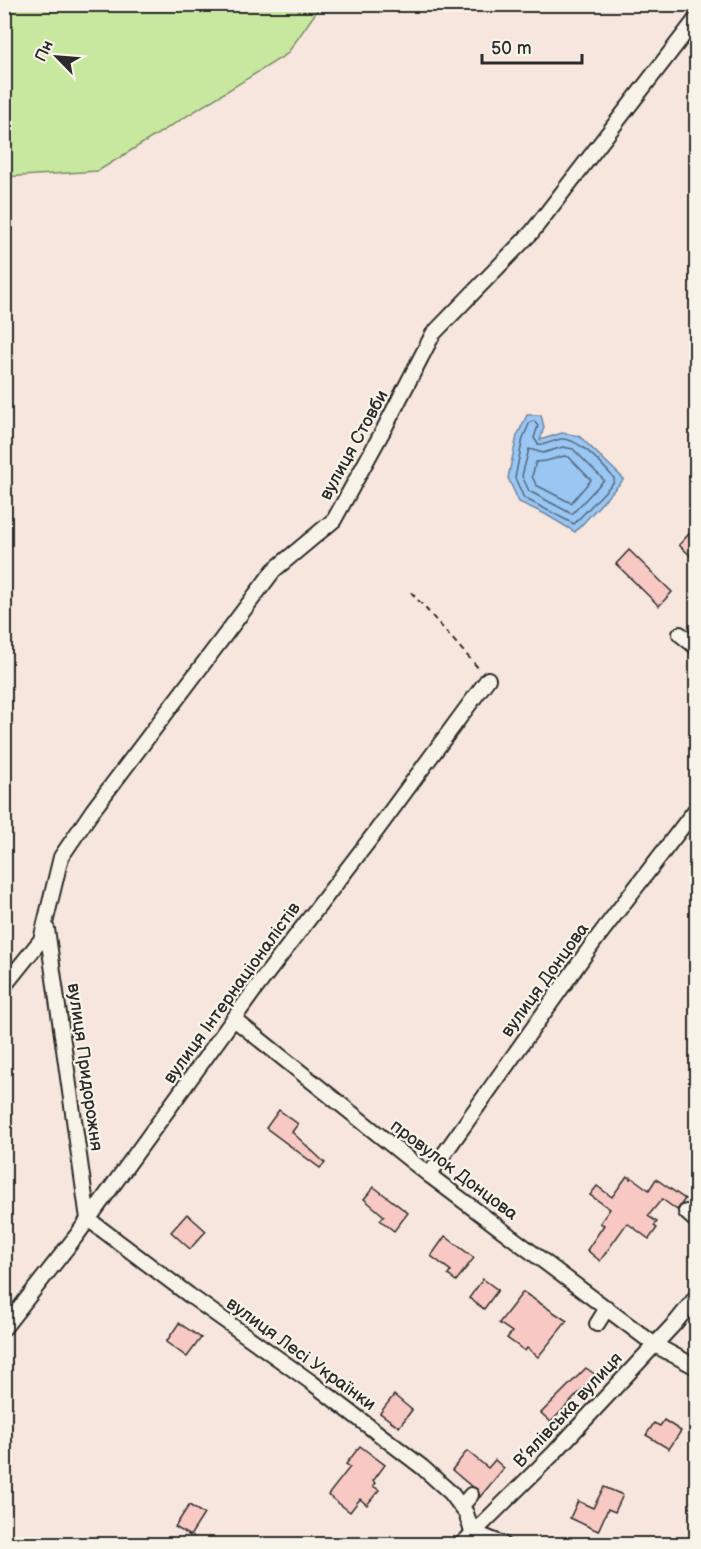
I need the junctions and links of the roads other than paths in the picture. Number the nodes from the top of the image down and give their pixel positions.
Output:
1 (696, 19) edge
2 (680, 634) dead end
3 (696, 646) edge
4 (488, 679) road end
5 (696, 809) edge
6 (46, 920) junction
7 (4, 986) edge
8 (234, 1019) junction
9 (429, 1176) junction
10 (88, 1220) junction
11 (696, 1297) edge
12 (607, 1308) junction
13 (597, 1324) dead end
14 (4, 1328) edge
15 (655, 1345) junction
16 (696, 1367) edge
17 (471, 1495) dead end
18 (461, 1507) junction
19 (474, 1534) junction
20 (462, 1545) edge
21 (502, 1545) edge

1 - 6 street, вулиця Стовби
2 - 3 street
4 - 8 street, вулиця Інтернаціоналістів
5 - 9 street, вулиця Донцова
6 - 7 street, вулиця Стовби
6 - 10 street, вулиця Придорожня
8 - 9 street, провулок Донцова
8 - 10 street, вулиця Інтернаціоналістів
9 - 12 street, провулок Донцова
10 - 14 street, вулиця Інтернаціоналістів
10 - 18 street, вулиця Лесі Українки
11 - 15 street, В’ялівська вулиця
12 - 13 street
12 - 15 street, провулок Донцова
15 - 16 street, провулок Донцова
15 - 19 street, В’ялівська вулиця
17 - 18 street
18 - 19 street, вулиця Лесі Українки
19 - 20 street, В’ялівська вулиця
19 - 21 street

